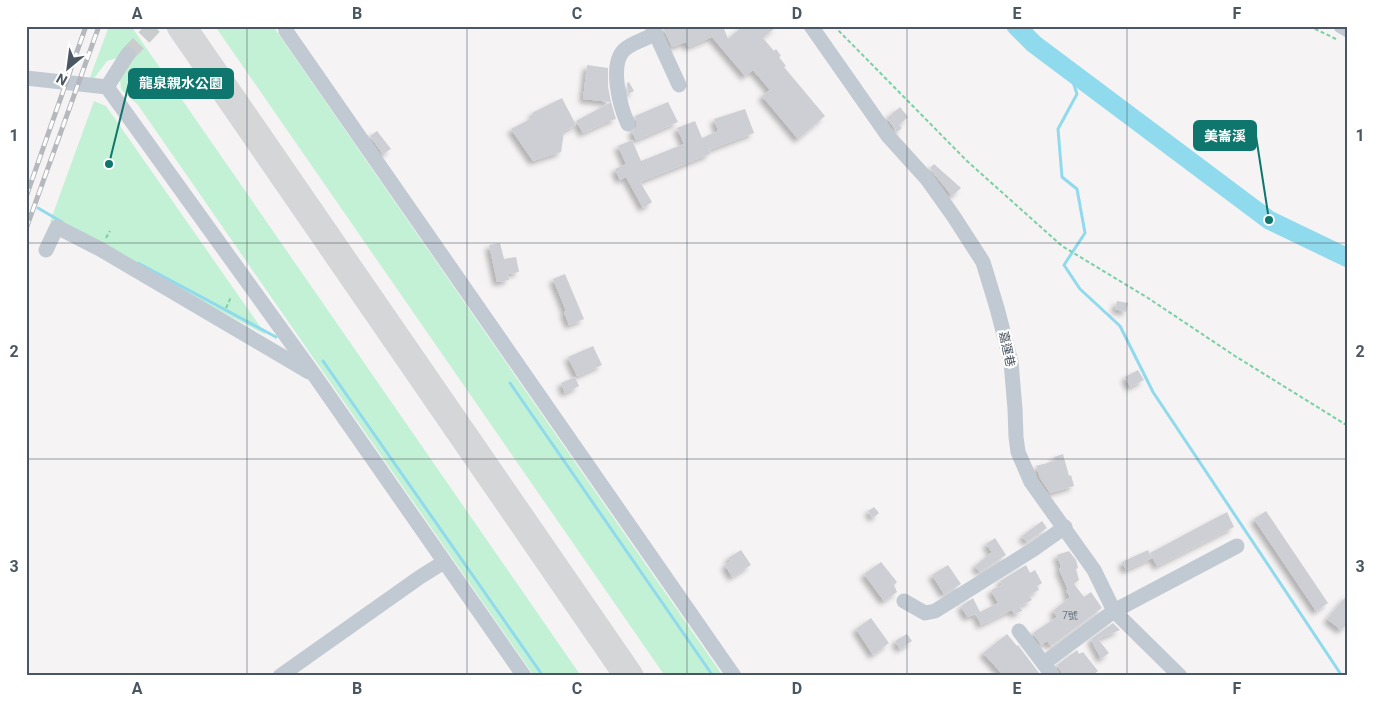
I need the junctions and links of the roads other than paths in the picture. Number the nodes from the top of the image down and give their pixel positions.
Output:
1 (285, 26) edge
2 (811, 26) edge
3 (654, 30) edge
4 (128, 54) tunnel mouth
5 (26, 78) edge
6 (679, 86) dead end
7 (107, 87) junction
8 (628, 124) dead end
9 (46, 250) dead end
10 (316, 376) junction
11 (1065, 527) junction
12 (1237, 546) dead end
13 (444, 562) junction
14 (904, 601) dead end
15 (1114, 611) junction
16 (1019, 630) dead end
17 (1044, 663) junction
18 (280, 676) edge
19 (524, 676) edge
20 (734, 676) edge
21 (1053, 676) edge
22 (1180, 676) edge

1 - 20 street
2 - 11 street, 嘉運巷
3 - 6 street
3 - 8 street
4 - 7 street
5 - 7 street
7 - 10 street
9 - 10 street
10 - 13 street
11 - 14 street
11 - 15 street, 嘉運巷
12 - 15 street
13 - 18 street
13 - 19 street
15 - 17 street
15 - 22 street, 嘉運巷
16 - 17 street
17 - 21 street

